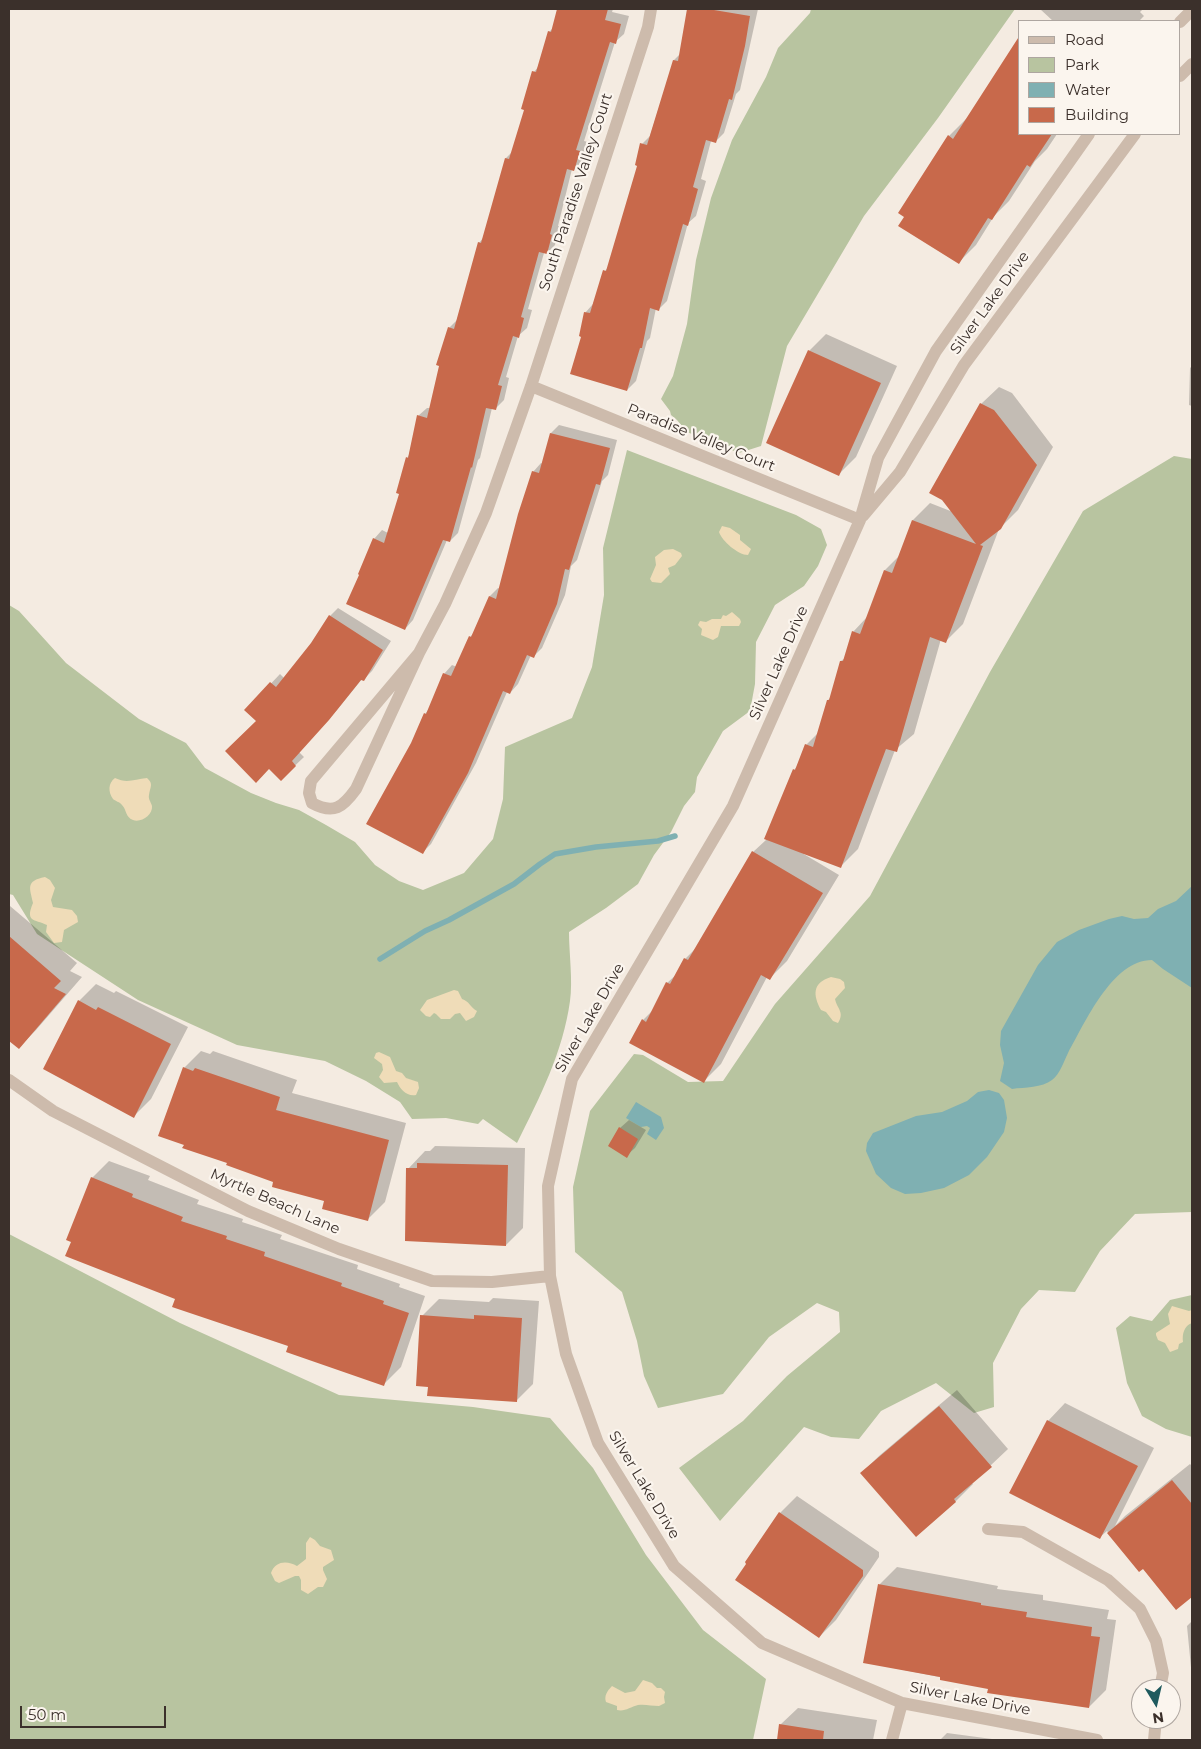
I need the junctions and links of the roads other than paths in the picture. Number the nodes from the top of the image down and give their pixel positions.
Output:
1 (651, 9) edge
2 (1192, 10) edge
3 (1181, 21) edge
4 (1192, 64) edge
5 (1181, 75) edge
6 (1088, 135) edge
7 (1134, 135) edge
8 (531, 386) junction
9 (860, 520) junction
10 (419, 653) junction
11 (9, 1080) edge
12 (550, 1276) junction
13 (988, 1529) dead end
14 (1161, 1679) edge
15 (902, 1703) junction
16 (892, 1740) edge
17 (1097, 1740) edge

1 - 8 street, South Paradise Valley Court
2 - 3 street
4 - 5 street
6 - 9 street, Silver Lake Drive
7 - 9 street, Silver Lake Drive
8 - 9 street, Paradise Valley Court
8 - 10 street, South Paradise Valley Court
9 - 12 street, Silver Lake Drive
10 - 10 street
11 - 12 street, Myrtle Beach Lane
12 - 15 street, Silver Lake Drive
13 - 14 street
15 - 16 street
15 - 17 street, Silver Lake Drive

